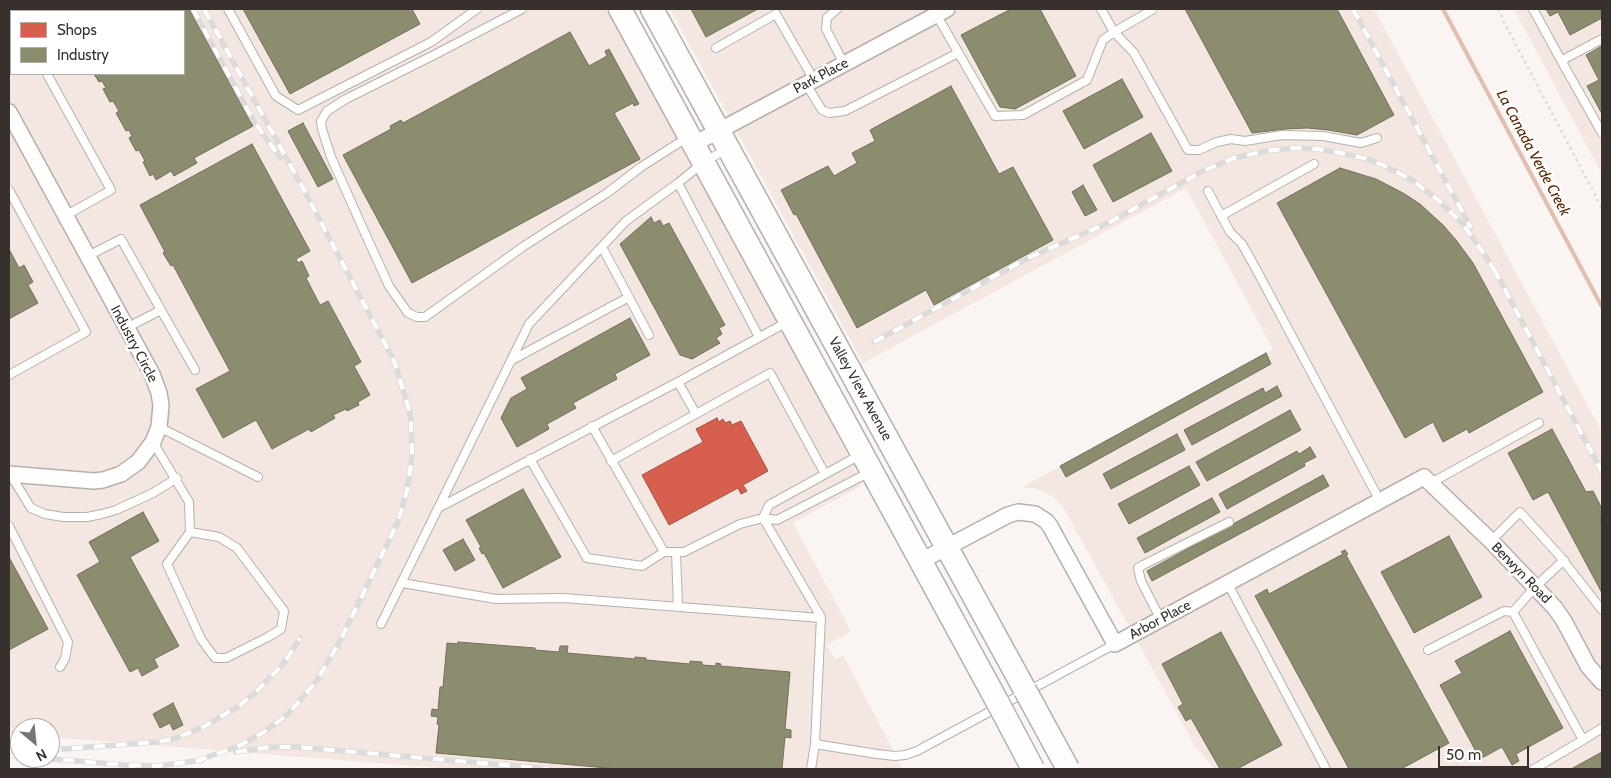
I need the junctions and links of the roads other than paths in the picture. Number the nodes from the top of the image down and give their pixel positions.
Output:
1 (228, 9) edge
2 (477, 9) edge
3 (522, 9) edge
4 (620, 9) edge
5 (652, 9) edge
6 (837, 9) edge
7 (1101, 9) edge
8 (1151, 9) edge
9 (1533, 9) edge
10 (939, 11) edge
11 (466, 12) edge
12 (1114, 32) junction
13 (1602, 39) edge
14 (716, 48) dead end
15 (958, 53) junction
16 (1562, 62) junction
17 (844, 64) junction
18 (48, 75) edge
19 (810, 82) junction
20 (9, 112) edge
21 (1602, 133) edge
22 (1377, 138) dead end
23 (724, 140) junction
24 (696, 147) junction
25 (1314, 164) dead end
26 (678, 183) junction
27 (9, 190) edge
28 (1208, 191) dead end
29 (65, 216) junction
30 (1221, 216) junction
31 (602, 247) junction
32 (88, 256) junction
33 (629, 296) junction
34 (161, 310) junction
35 (790, 320) junction
36 (126, 328) junction
37 (650, 335) dead end
38 (758, 337) junction
39 (512, 360) junction
40 (195, 370) dead end
41 (9, 375) edge
42 (678, 382) junction
43 (696, 414) junction
44 (1539, 423) dead end
45 (592, 426) junction
46 (156, 434) junction
47 (530, 459) junction
48 (610, 461) junction
49 (867, 462) junction
50 (10, 474) edge
51 (825, 474) junction
52 (177, 478) junction
53 (258, 478) dead end
54 (1428, 480) junction
55 (1380, 501) junction
56 (440, 507) junction
57 (764, 518) junction
58 (1229, 522) dead end
59 (9, 526) edge
60 (190, 532) junction
61 (1491, 541) junction
62 (946, 547) junction
63 (664, 552) junction
64 (676, 552) junction
65 (1564, 560) junction
66 (922, 561) junction
67 (402, 583) junction
68 (1228, 584) junction
69 (1535, 587) junction
70 (678, 607) junction
71 (1602, 610) edge
72 (1513, 612) junction
73 (821, 618) junction
74 (1161, 620) junction
75 (382, 624) dead end
76 (1116, 644) junction
77 (1428, 650) dead end
78 (60, 667) dead end
79 (1602, 682) edge
80 (1602, 728) edge
81 (1584, 740) junction
82 (815, 744) junction
83 (811, 769) edge
84 (1033, 769) edge
85 (1068, 769) edge
86 (1326, 769) edge
87 (1534, 769) edge

1 - 11 lane
2 - 11 lane
3 - 24 lane
4 - 24 main road, Valley View Avenue
5 - 23 main road, Valley View Avenue
6 - 17 lane
7 - 12 lane
8 - 12 lane
9 - 16 lane
10 - 15 lane
10 - 17 street, Park Place
12 - 15 lane
12 - 22 lane
13 - 16 lane
14 - 19 lane
15 - 19 lane
16 - 21 lane
17 - 19 street, Park Place
18 - 29 lane
19 - 23 street, Park Place
20 - 29 street, Industry Circle
23 - 24 street, Park Place
23 - 62 main road, Valley View Avenue
24 - 26 lane
24 - 35 main road, Valley View Avenue
25 - 30 lane
26 - 31 lane
26 - 38 lane
27 - 41 lane
28 - 30 lane
29 - 32 street, Industry Circle
30 - 55 lane
31 - 33 lane
31 - 39 lane
32 - 34 lane
32 - 36 street, Industry Circle
33 - 37 lane
33 - 39 lane
34 - 36 lane
34 - 40 lane
35 - 38 lane
35 - 49 main road, Valley View Avenue
36 - 46 street, Industry Circle
38 - 42 lane
39 - 56 lane
42 - 43 lane
42 - 45 lane
43 - 48 lane
43 - 51 lane
44 - 54 lane
45 - 47 lane
45 - 48 lane
46 - 50 street
46 - 52 lane
46 - 53 lane
47 - 56 lane
47 - 63 lane
48 - 63 lane
49 - 51 lane
49 - 57 lane
49 - 66 main road, Valley View Avenue
50 - 52 lane
51 - 57 lane
52 - 60 lane
54 - 55 street, Arbor Place
54 - 61 street, Berwyn Road
55 - 68 street, Arbor Place
56 - 67 lane
57 - 64 lane
57 - 73 lane
58 - 74 lane
59 - 78 lane
60 - 60 lane
61 - 65 lane
61 - 69 street, Berwyn Road
62 - 66 street, Arbor Place
62 - 76 street, Arbor Place
62 - 85 main road, Valley View Avenue, bridge
63 - 64 lane
64 - 70 lane
65 - 69 lane
65 - 71 lane
66 - 84 main road, Valley View Avenue, bridge
67 - 70 lane
67 - 75 lane
68 - 74 street, Arbor Place
68 - 86 lane
69 - 72 lane
69 - 79 street, Berwyn Road
70 - 73 lane
72 - 77 lane
72 - 81 lane
73 - 82 lane
74 - 76 street, Arbor Place
76 - 82 lane
80 - 81 lane
81 - 87 lane
82 - 83 lane

